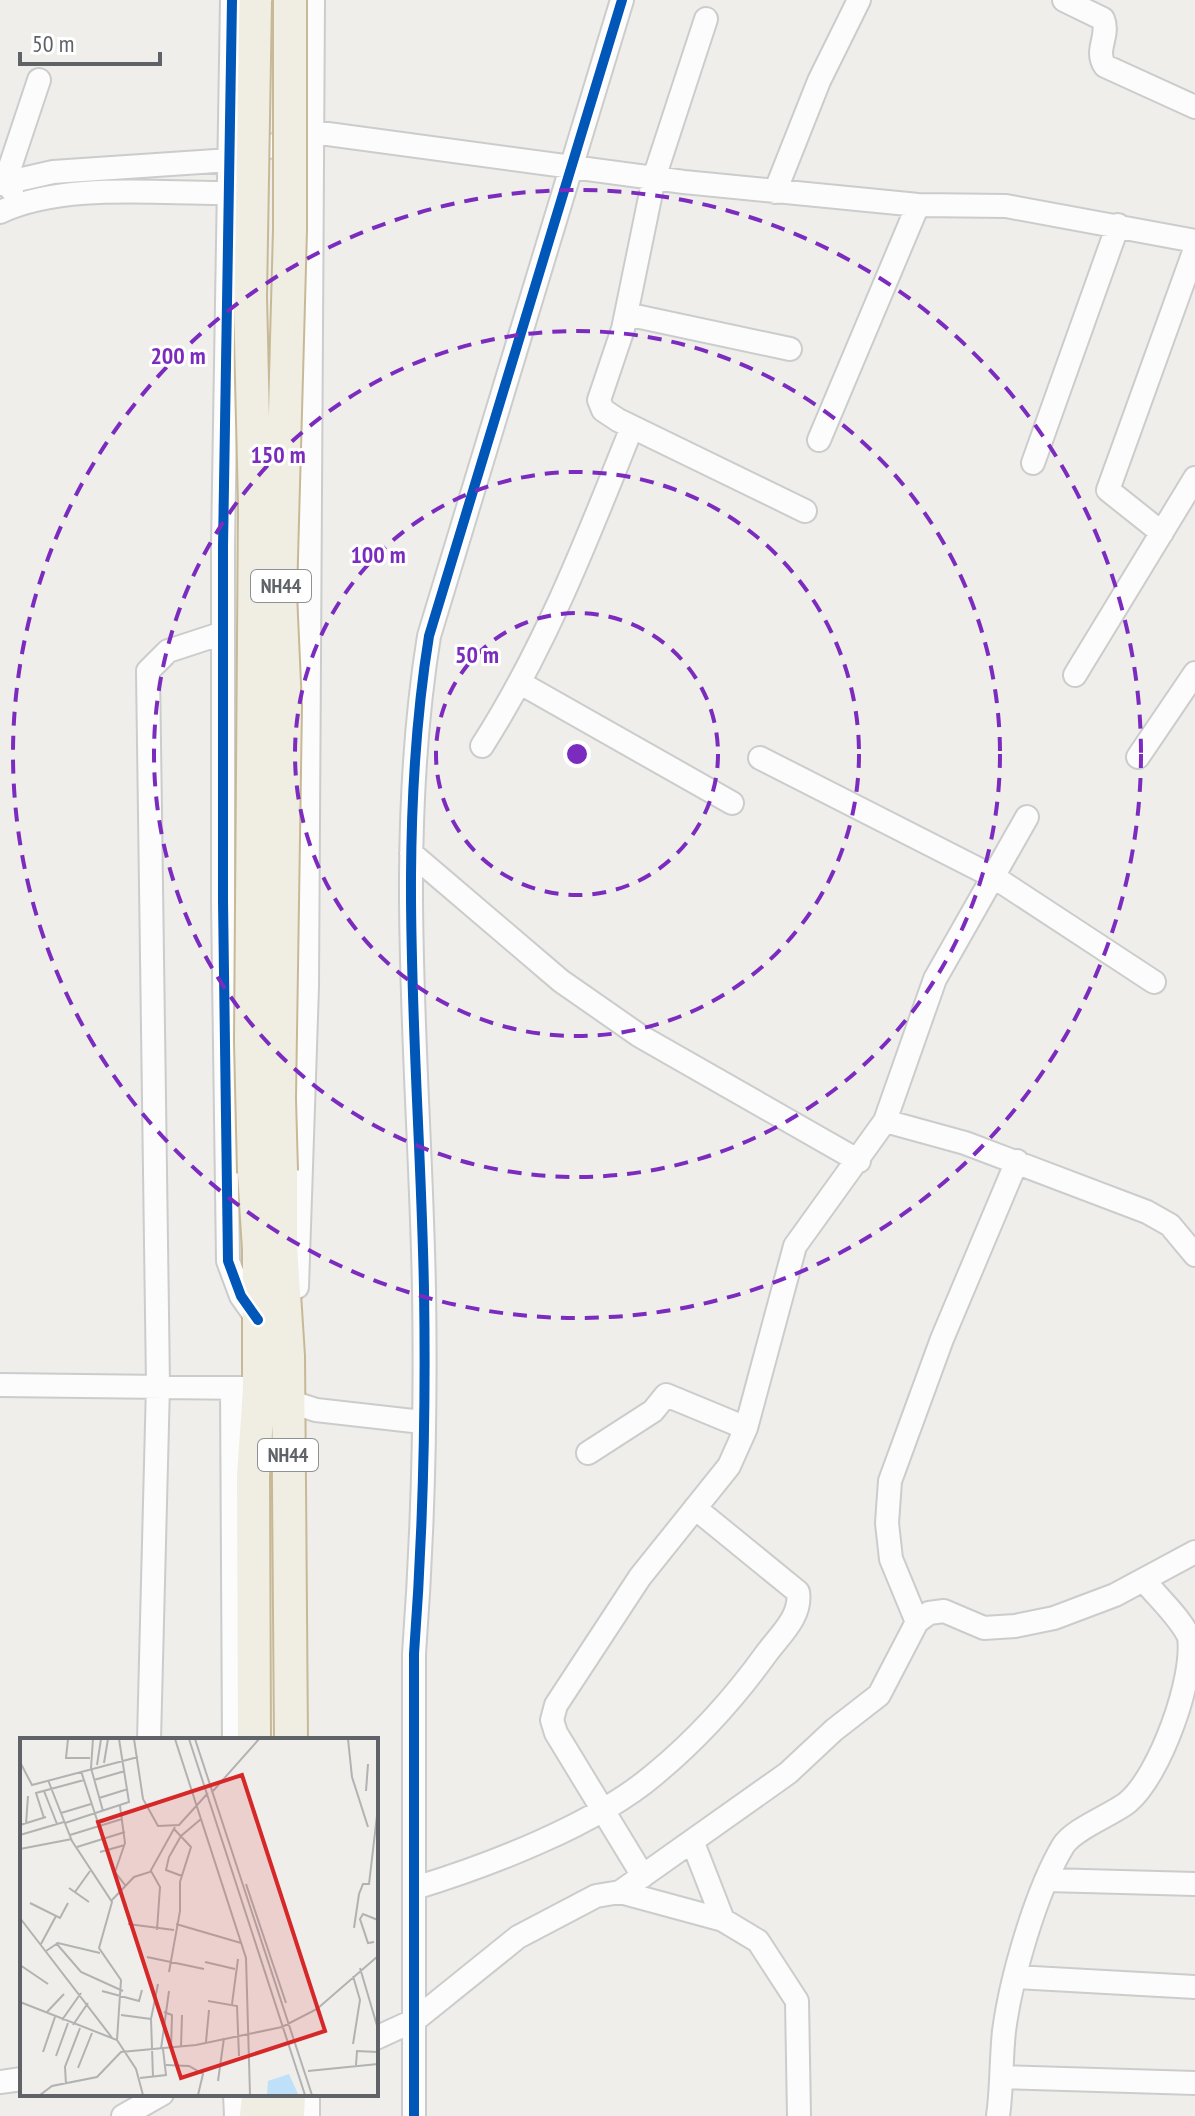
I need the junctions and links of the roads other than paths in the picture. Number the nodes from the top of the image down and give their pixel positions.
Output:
1 (232, 0) edge
2 (255, 0) edge
3 (290, 0) edge
4 (313, 0) edge
5 (622, 0) edge
6 (859, 0) edge
7 (1064, 0) edge
8 (706, 19) dead end
9 (39, 80) dead end
10 (1195, 107) edge
11 (313, 132) junction
12 (230, 160) junction
13 (570, 167) junction
14 (654, 178) junction
15 (3, 183) edge
16 (775, 192) junction
17 (229, 193) junction
18 (22, 202) junction
19 (918, 205) junction
20 (0, 212) edge
21 (1118, 225) junction
22 (1195, 241) edge
23 (1195, 249) edge
24 (626, 314) junction
25 (790, 349) dead end
26 (632, 427) junction
27 (819, 440) dead end
28 (1033, 463) dead end
29 (1195, 478) edge
30 (805, 511) dead end
31 (1162, 533) junction
32 (223, 633) junction
33 (1195, 673) edge
34 (1075, 675) dead end
35 (522, 684) junction
36 (482, 746) dead end
37 (1138, 757) dead end
38 (760, 758) dead end
39 (732, 803) dead end
40 (1027, 817) dead end
41 (411, 853) junction
42 (994, 877) junction
43 (1154, 982) dead end
44 (885, 1121) junction
45 (859, 1161) junction
46 (1017, 1161) junction
47 (268, 1172) junction
48 (1195, 1255) edge
49 (258, 1320) junction
50 (0, 1385) edge
51 (158, 1385) junction
52 (246, 1388) junction
53 (295, 1403) junction
54 (422, 1422) junction
55 (746, 1428) junction
56 (588, 1453) dead end
57 (695, 1508) junction
58 (1195, 1552) edge
59 (1144, 1580) junction
60 (917, 1622) junction
61 (149, 1738) edge
62 (234, 1738) edge
63 (254, 1738) edge
64 (291, 1738) edge
65 (305, 1738) edge
66 (603, 1810) junction
67 (693, 1843) junction
68 (643, 1876) junction
69 (1048, 1880) junction
70 (1195, 1884) edge
71 (415, 1888) junction
72 (620, 1892) junction
73 (723, 1920) junction
74 (1015, 1977) junction
75 (1195, 1987) edge
76 (415, 2020) junction
77 (378, 2037) edge
78 (1003, 2077) junction
79 (20, 2079) edge
80 (0, 2082) edge
81 (1195, 2083) edge
82 (235, 2096) edge
83 (258, 2096) edge
84 (289, 2096) edge
85 (151, 2097) edge
86 (123, 2116) edge
87 (236, 2116) edge
88 (256, 2116) edge
89 (288, 2116) edge
90 (414, 2116) edge
91 (799, 2116) edge
92 (998, 2116) edge

1 - 12 street
2 - 47 highway, NH44, bridge
3 - 47 highway, NH44, bridge
4 - 11 street
5 - 13 street
6 - 16 street
7 - 10 street
8 - 14 street
9 - 15 street
11 - 12 street
11 - 13 street
11 - 53 street
12 - 15 street
12 - 17 street
13 - 14 street
13 - 41 street
14 - 16 street
14 - 24 street
15 - 18 street
16 - 19 street
17 - 18 street
17 - 32 street
18 - 20 street
19 - 21 street
19 - 27 street
21 - 22 street
21 - 28 street
23 - 31 street
24 - 25 street
24 - 26 street
26 - 30 street
26 - 35 street
29 - 31 street
31 - 34 street
32 - 49 street
32 - 51 street
33 - 37 street
35 - 36 street
35 - 39 street
38 - 42 street
40 - 42 street
41 - 45 street
41 - 54 street
42 - 43 street
42 - 44 street
44 - 45 street
44 - 46 street
45 - 55 street
46 - 48 street
46 - 60 street
47 - 49 highway, NH44
47 - 53 highway, NH44
49 - 52 highway, NH44
50 - 51 street
51 - 52 street
51 - 61 street
52 - 62 street
52 - 63 highway, NH44
53 - 54 street
53 - 64 highway, NH44
53 - 65 street
54 - 71 street
55 - 56 street
55 - 57 street
57 - 66 street
57 - 66 street
58 - 59 street
59 - 60 street
59 - 69 street
60 - 67 street
66 - 68 street
66 - 71 street
67 - 68 street
67 - 73 street
68 - 72 street
69 - 70 street
69 - 74 street
71 - 76 street
72 - 73 street
72 - 76 street
73 - 91 street
74 - 75 street
74 - 78 street
76 - 77 street
76 - 90 street
78 - 81 street
78 - 92 street
79 - 80 street
82 - 87 street
83 - 88 highway
84 - 89 highway
85 - 86 street

